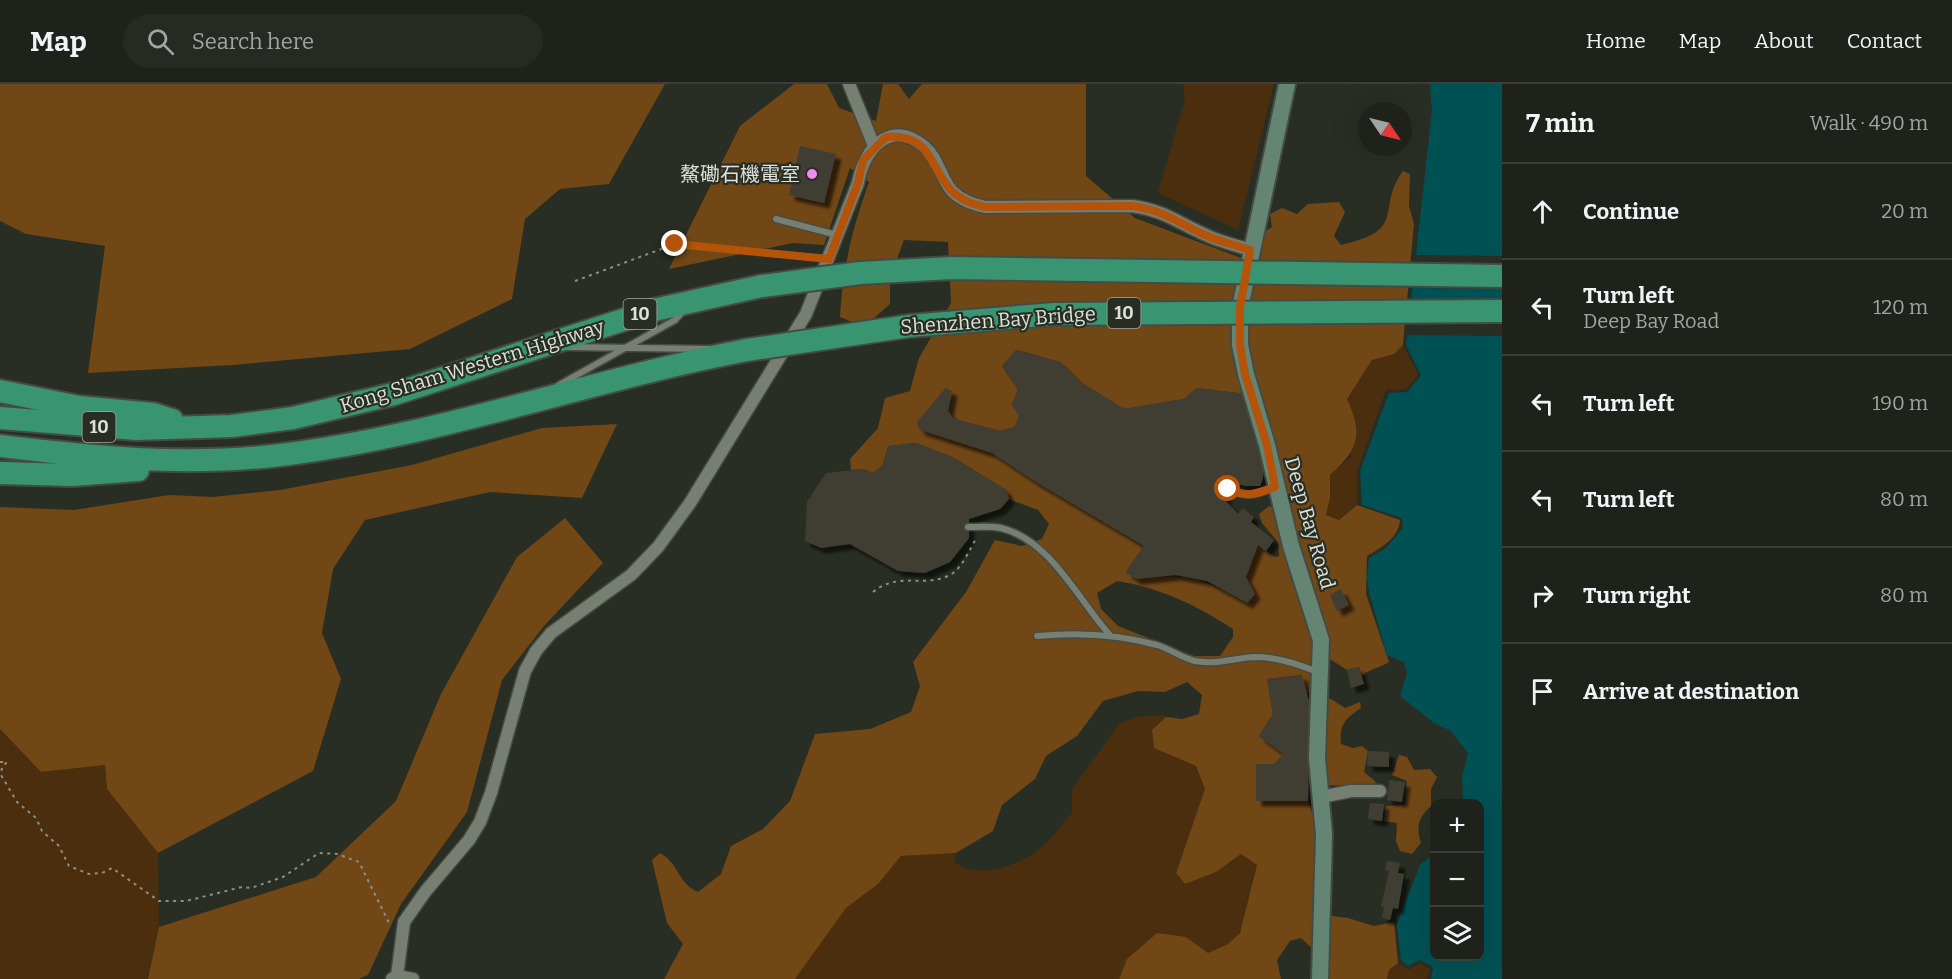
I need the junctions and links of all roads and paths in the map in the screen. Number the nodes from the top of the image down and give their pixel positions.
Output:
1 (849, 84) edge
2 (1287, 84) edge
3 (874, 146) junction
4 (776, 219) dead end
5 (838, 236) junction
6 (1250, 250) junction
7 (829, 259) junction
8 (1502, 276) edge
9 (575, 281) dead end
10 (695, 300) junction
11 (1502, 311) edge
12 (624, 348) junction
13 (530, 350) junction
14 (743, 351) junction
15 (0, 391) edge
16 (539, 398) junction
17 (0, 418) edge
18 (199, 428) junction
19 (0, 446) edge
20 (186, 461) junction
21 (0, 473) edge
22 (1275, 487) junction
23 (1228, 489) dead end
24 (968, 527) dead end
25 (984, 527) junction
26 (873, 592) dead end
27 (1109, 634) junction
28 (1037, 636) dead end
29 (1318, 672) junction
30 (0, 762) edge
31 (1380, 791) dead end
32 (1321, 797) junction
33 (401, 949) junction
34 (394, 978) edge
35 (413, 979) edge
36 (1320, 979) edge

1 - 3 street
2 - 6 street, Deep Bay Road
3 - 5 street
3 - 6 street
4 - 5 lane
5 - 7 street
6 - 22 street, Deep Bay Road
7 - 9 path
7 - 33 street
8 - 10 highway, Kong Sham Western Highway / 10, bridge
10 - 12 lane
10 - 13 highway, Kong Sham Western Highway / 10
11 - 14 highway, Shenzhen Bay Bridge / 10, bridge
12 - 13 lane
12 - 14 lane
12 - 16 lane
13 - 18 highway, Kong Sham Western Highway / 10
14 - 16 highway, Kong Sham Western Highway / 10
15 - 18 highway
16 - 20 highway, Kong Sham Western Highway / 10
17 - 18 highway, Kong Sham Western Highway / 10
19 - 20 highway, Kong Sham Western Highway / 10
20 - 21 highway
22 - 23 lane
22 - 29 street, Deep Bay Road
24 - 25 lane
25 - 26 path
25 - 27 lane
27 - 28 lane
27 - 29 lane
29 - 32 street, Deep Bay Road
30 - 33 path
31 - 32 street
32 - 36 street, Deep Bay Road
33 - 34 street
34 - 35 street

